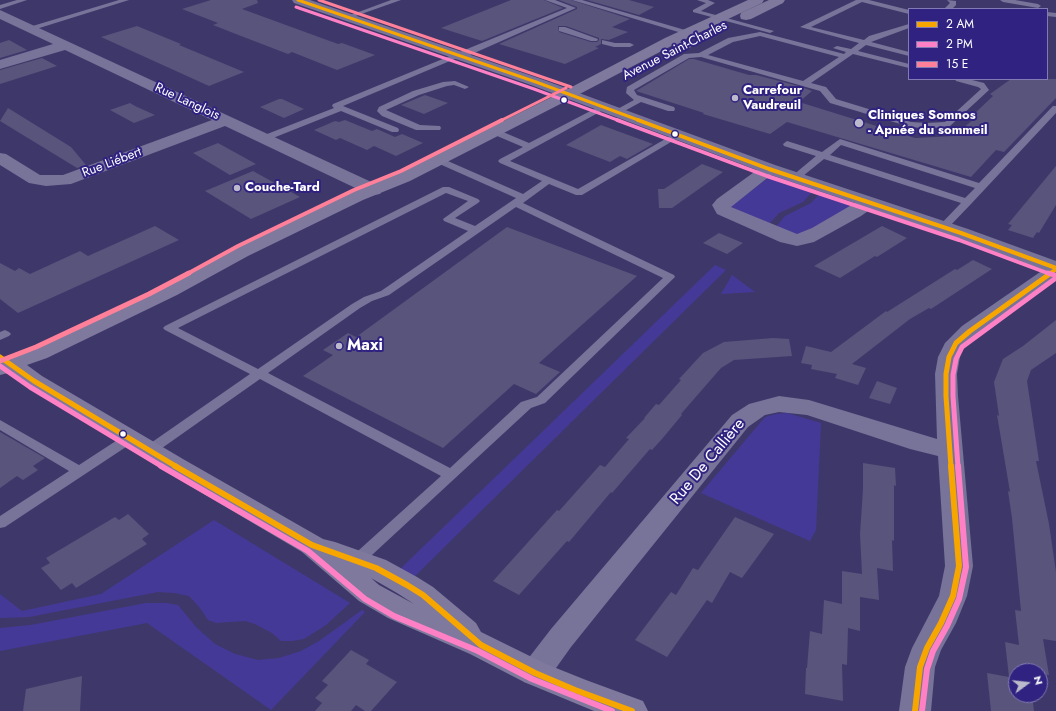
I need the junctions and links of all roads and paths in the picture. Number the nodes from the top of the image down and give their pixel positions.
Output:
1 (126, 0) edge
2 (298, 0) edge
3 (398, 0) edge
4 (548, 0) edge
5 (575, 0) edge
6 (700, 0) edge
7 (758, 0) edge
8 (779, 0) edge
9 (861, 0) edge
10 (950, 0) edge
11 (1003, 0) edge
12 (23, 3) edge
13 (1038, 5) edge
14 (0, 7) edge
15 (948, 8) edge
16 (908, 12) edge
17 (0, 14) edge
18 (1056, 15) edge
19 (1048, 17) edge
20 (348, 18) junction
21 (719, 18) junction
22 (734, 22) junction
23 (908, 26) edge
24 (30, 28) junction
25 (562, 29) dead end
26 (594, 39) dead end
27 (688, 39) junction
28 (605, 42) dead end
29 (865, 43) junction
30 (65, 44) junction
31 (630, 45) dead end
32 (852, 51) junction
33 (908, 54) edge
34 (701, 55) junction
35 (459, 56) junction
36 (844, 56) junction
37 (0, 65) edge
38 (908, 66) edge
39 (962, 80) edge
40 (804, 84) junction
41 (465, 87) dead end
42 (436, 88) junction
43 (569, 94) junction
44 (425, 95) dead end
45 (641, 99) junction
46 (401, 105) dead end
47 (342, 108) junction
48 (1056, 108) edge
49 (671, 109) dead end
50 (609, 110) junction
51 (382, 113) junction
52 (225, 120) junction
53 (437, 128) dead end
54 (394, 130) dead end
55 (493, 131) junction
56 (677, 136) junction
57 (265, 138) junction
58 (787, 144) dead end
59 (530, 146) junction
60 (822, 155) junction
61 (0, 158) edge
62 (438, 160) junction
63 (769, 169) junction
64 (795, 178) junction
65 (549, 180) junction
66 (982, 187) junction
67 (374, 190) junction
68 (519, 200) junction
69 (868, 202) junction
70 (968, 202) junction
71 (943, 227) junction
72 (477, 230) junction
73 (1056, 268) edge
74 (4, 363) edge
75 (260, 374) junction
76 (0, 424) edge
77 (140, 444) junction
78 (950, 450) junction
79 (79, 471) junction
80 (451, 475) junction
81 (0, 523) edge
82 (350, 566) junction
83 (535, 673) junction
84 (632, 711) edge
85 (915, 711) edge

1 - 24 lane
2 - 20 street
3 - 20 lane
4 - 35 lane
5 - 27 lane
6 - 21 lane
7 - 21 street, Avenue Saint-Charles
8 - 22 street, Avenue Saint-Charles
9 - 16 lane
9 - 29 lane
10 - 15 lane
11 - 13 lane
12 - 14 lane
17 - 24 street, Rue Langlois
18 - 19 lane
20 - 35 street
21 - 22 lane
21 - 27 street, Avenue Saint-Charles
22 - 27 street, Avenue Saint-Charles
22 - 32 lane
23 - 29 lane
24 - 30 street, Rue Langlois
25 - 26 lane
27 - 43 street, Avenue Saint-Charles
27 - 43 street, Avenue Saint-Charles
28 - 31 lane
29 - 32 lane
29 - 33 lane
30 - 37 street
30 - 52 street, Rue Langlois
32 - 36 lane
32 - 38 lane
34 - 36 lane
34 - 40 lane
34 - 45 lane
35 - 43 street
35 - 47 lane
36 - 40 lane
39 - 40 lane
41 - 42 lane
42 - 44 lane
42 - 51 lane
43 - 50 street
43 - 55 street, Avenue Saint-Charles
45 - 49 lane
45 - 50 lane
46 - 51 lane
47 - 54 lane
47 - 57 lane
48 - 66 lane
50 - 56 street
50 - 59 lane
51 - 53 lane
52 - 57 street, Rue Langlois
52 - 61 street, Rue Liébert
55 - 59 lane
55 - 62 street, Avenue Saint-Charles
56 - 63 street
56 - 65 lane
57 - 67 street, Rue Langlois
58 - 60 lane
59 - 65 lane
60 - 64 lane
60 - 66 lane
60 - 70 lane
62 - 67 street, Avenue Saint-Charles
62 - 68 lane
63 - 64 street
63 - 69 street
64 - 69 street
65 - 68 lane
66 - 70 lane
67 - 74 street, Avenue Saint-Charles
68 - 72 lane
68 - 80 lane
69 - 71 street
70 - 71 lane
71 - 73 street
72 - 75 lane
72 - 75 lane
73 - 78 street
74 - 77 street
75 - 77 lane
75 - 80 lane
76 - 79 lane
77 - 79 lane
77 - 82 street
78 - 83 street, Rue De Callière
78 - 85 street
79 - 81 lane
80 - 82 lane
82 - 83 street
83 - 84 street

